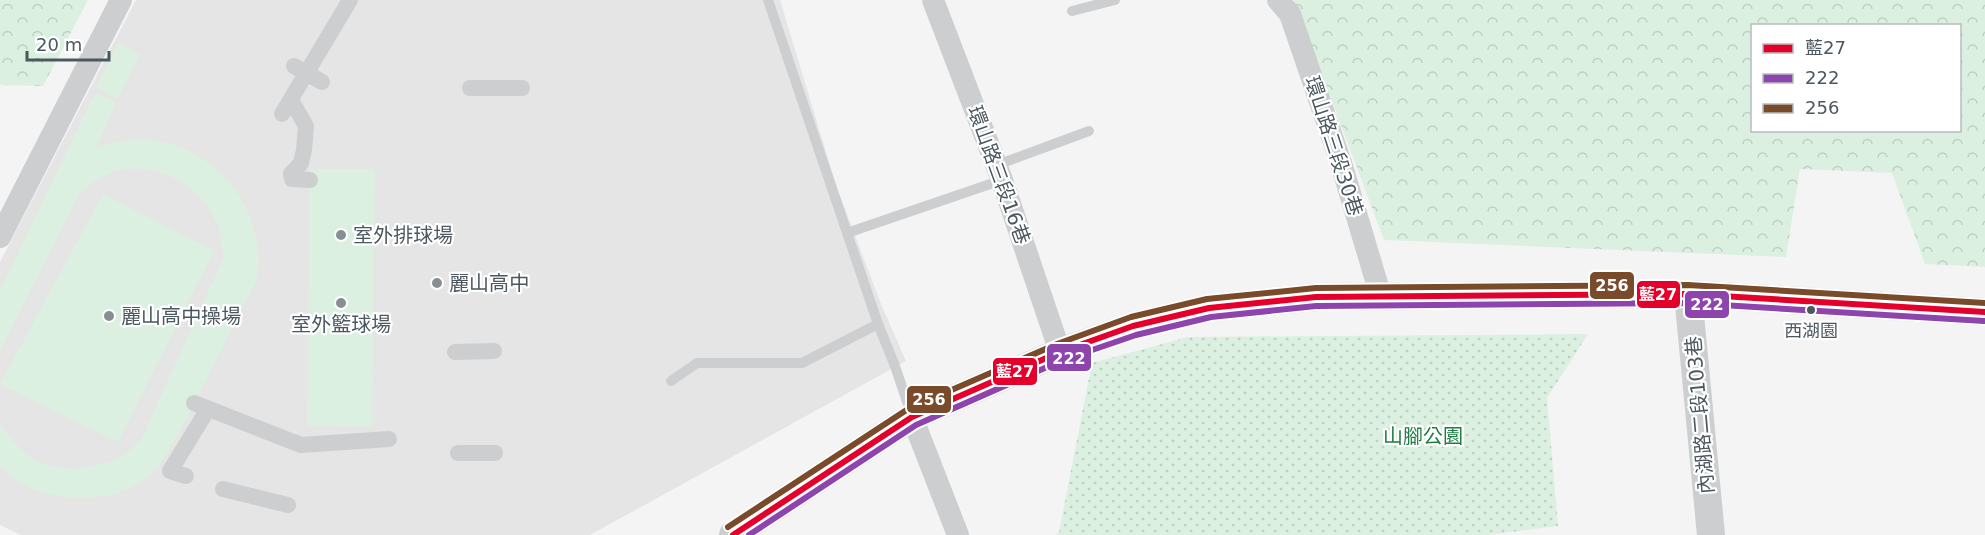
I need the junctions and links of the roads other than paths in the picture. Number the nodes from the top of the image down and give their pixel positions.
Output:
1 (121, 0) edge
2 (350, 0) edge
3 (768, 0) edge
4 (933, 0) edge
5 (1115, 0) edge
6 (1278, 0) edge
7 (1072, 10) dead end
8 (470, 88) dead end
9 (522, 88) dead end
10 (1089, 131) dead end
11 (1000, 173) junction
12 (310, 180) dead end
13 (847, 233) junction
14 (0, 237) edge
15 (1688, 294) junction
16 (1381, 297) junction
17 (1985, 312) edge
18 (878, 324) junction
19 (494, 351) dead end
20 (455, 352) dead end
21 (1060, 352) junction
22 (671, 381) dead end
23 (912, 417) junction
24 (389, 439) dead end
25 (458, 453) dead end
26 (495, 453) dead end
27 (186, 476) dead end
28 (223, 489) dead end
29 (288, 505) dead end
30 (733, 535) edge
31 (958, 535) edge
32 (1711, 535) edge

1 - 14 street
2 - 12 street
3 - 13 lane
4 - 11 street, 環山路三段16巷
5 - 7 lane
6 - 16 street, 環山路三段30巷
8 - 9 street
10 - 11 lane
11 - 13 lane
11 - 21 street, 環山路三段16巷
13 - 18 lane
15 - 16 street
15 - 17 street
15 - 32 street, 內湖路二段103巷
16 - 21 street
18 - 22 lane
18 - 23 lane
19 - 20 street
21 - 23 street
23 - 30 street
23 - 31 street
24 - 27 street
25 - 26 street
28 - 29 street

